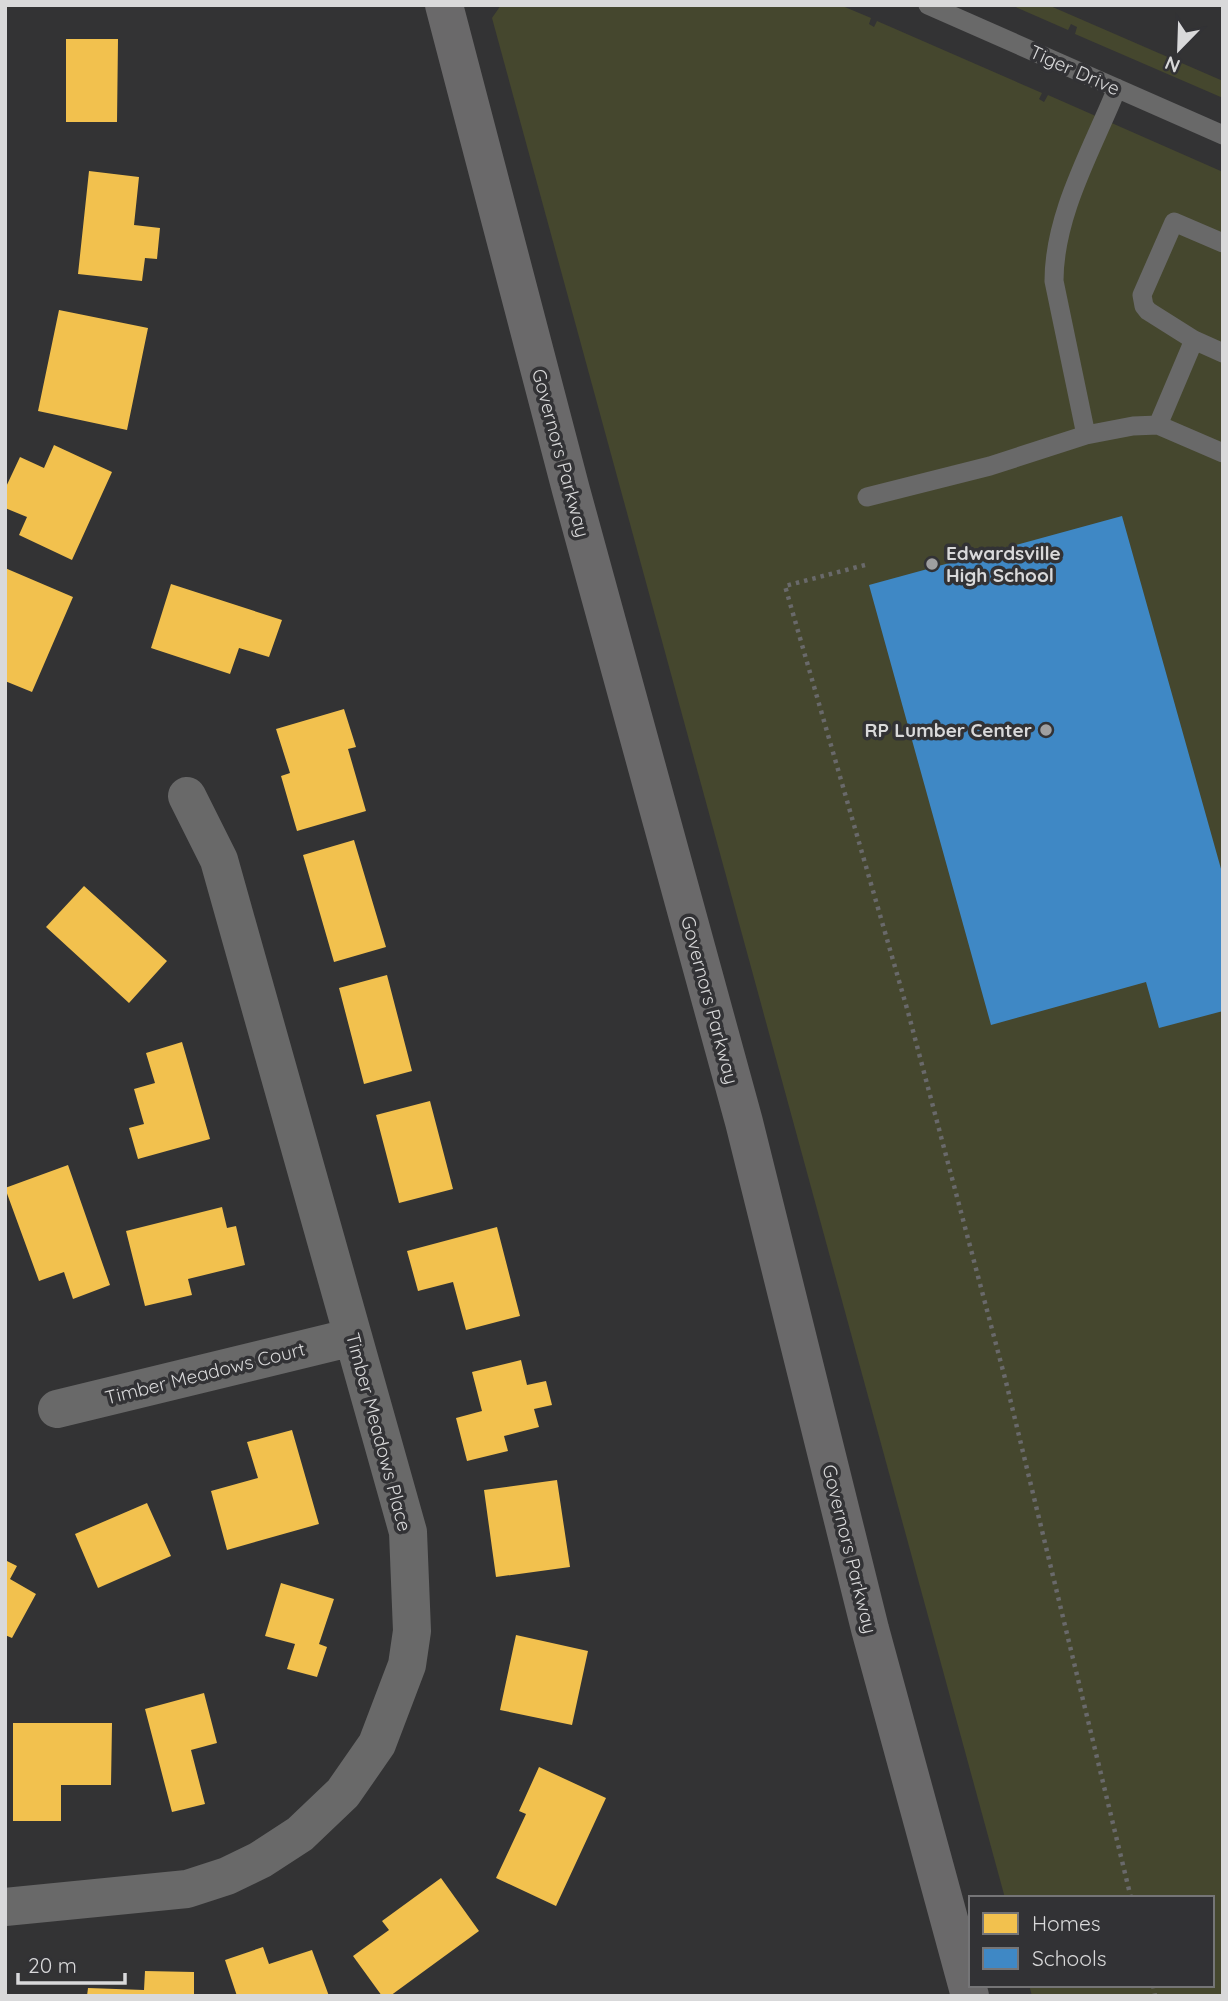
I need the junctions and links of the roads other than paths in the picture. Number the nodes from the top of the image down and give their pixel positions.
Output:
1 (444, 5) edge
2 (928, 5) edge
3 (1117, 88) junction
4 (1223, 135) edge
5 (1223, 243) edge
6 (1194, 340) junction
7 (1223, 353) edge
8 (1158, 425) junction
9 (1086, 435) junction
10 (1223, 453) edge
11 (867, 497) dead end
12 (187, 796) dead end
13 (353, 1337) junction
14 (57, 1409) dead end
15 (5, 1907) edge
16 (970, 1996) edge

1 - 16 main road, Governors Parkway
2 - 3 lane, Tiger Drive
3 - 4 lane, Tiger Drive
3 - 9 lane
5 - 6 lane
6 - 7 lane
6 - 8 lane
8 - 9 lane
8 - 10 lane
9 - 11 lane
12 - 13 street, Timber Meadows Place
13 - 14 street, Timber Meadows Court
13 - 15 street, Timber Meadows Place

